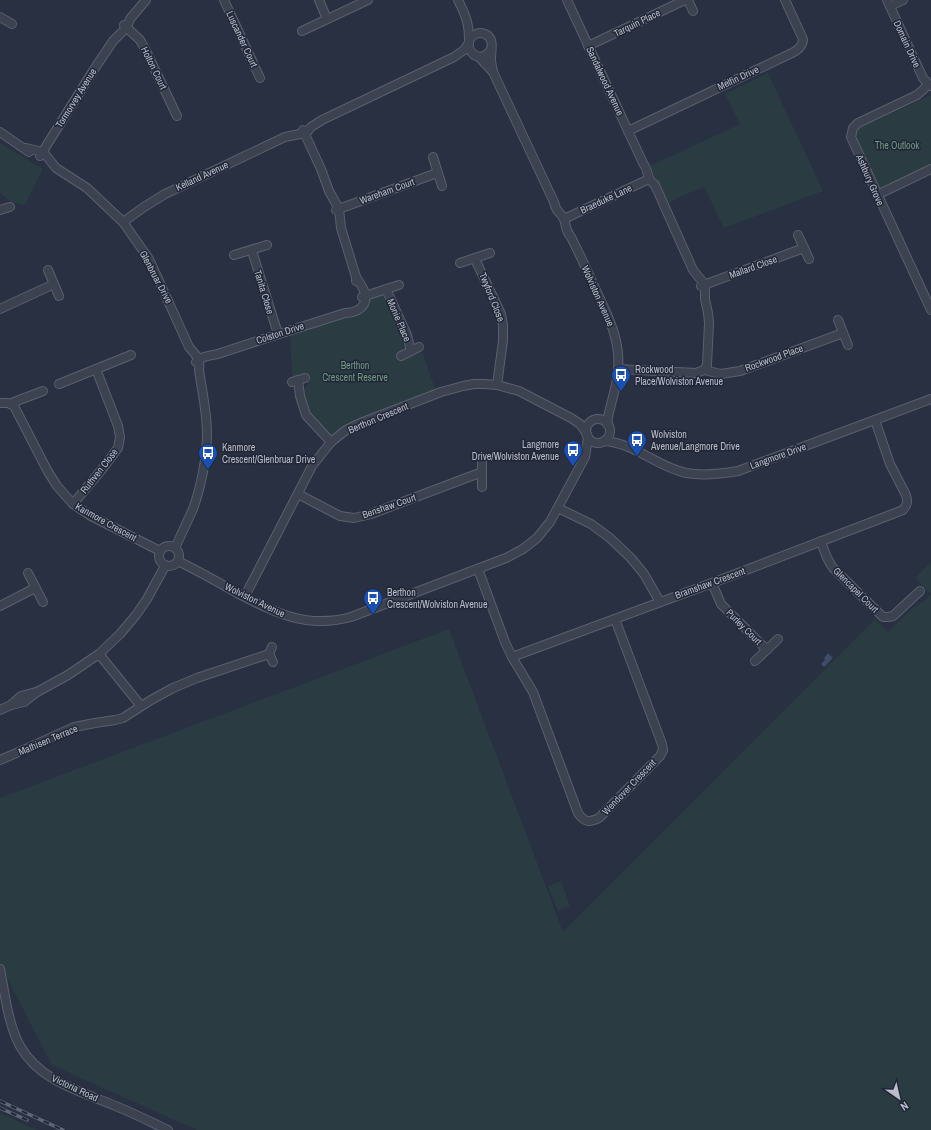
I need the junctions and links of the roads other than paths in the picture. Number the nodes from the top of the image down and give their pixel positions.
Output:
1 (146, 0) edge
2 (224, 0) edge
3 (319, 0) edge
4 (368, 0) edge
5 (458, 0) edge
6 (567, 0) edge
7 (686, 0) edge
8 (785, 0) edge
9 (904, 0) edge
10 (888, 3) edge
11 (693, 12) dead end
12 (0, 17) edge
13 (467, 18) junction
14 (327, 19) junction
15 (12, 24) dead end
16 (126, 26) junction
17 (302, 31) dead end
18 (484, 34) junction
19 (469, 42) junction
20 (588, 46) junction
21 (492, 49) junction
22 (454, 57) junction
23 (478, 57) junction
24 (493, 72) junction
25 (260, 78) dead end
26 (929, 85) edge
27 (177, 116) dead end
28 (628, 131) junction
29 (0, 132) edge
30 (304, 132) junction
31 (41, 154) junction
32 (433, 158) dead end
33 (931, 169) edge
34 (437, 173) junction
35 (647, 180) junction
36 (442, 186) dead end
37 (877, 195) junction
38 (337, 209) junction
39 (565, 218) junction
40 (123, 222) junction
41 (798, 234) dead end
42 (267, 246) dead end
43 (804, 248) junction
44 (252, 251) junction
45 (490, 253) dead end
46 (234, 255) dead end
47 (475, 259) junction
48 (809, 259) dead end
49 (460, 263) dead end
50 (48, 270) dead end
51 (54, 284) junction
52 (399, 284) dead end
53 (703, 286) junction
54 (386, 289) junction
55 (59, 296) dead end
56 (364, 296) junction
57 (0, 310) edge
58 (931, 310) edge
59 (838, 320) dead end
60 (843, 333) junction
61 (278, 334) junction
62 (848, 345) dead end
63 (131, 356) dead end
64 (401, 356) dead end
65 (198, 361) junction
66 (96, 369) junction
67 (618, 369) junction
68 (704, 370) junction
69 (298, 380) dead end
70 (59, 384) dead end
71 (498, 385) junction
72 (43, 390) dead end
73 (931, 399) edge
74 (0, 403) edge
75 (11, 404) junction
76 (611, 405) junction
77 (572, 418) junction
78 (594, 420) junction
79 (875, 420) junction
80 (608, 425) junction
81 (587, 436) junction
82 (602, 441) junction
83 (331, 442) junction
84 (624, 444) junction
85 (482, 457) dead end
86 (585, 457) junction
87 (482, 472) junction
88 (482, 487) dead end
89 (298, 494) junction
90 (73, 504) junction
91 (558, 508) junction
92 (821, 541) junction
93 (174, 548) junction
94 (160, 551) junction
95 (178, 561) junction
96 (165, 566) junction
97 (478, 570) junction
98 (28, 573) dead end
99 (712, 583) junction
100 (35, 588) junction
101 (920, 591) dead end
102 (245, 596) junction
103 (43, 602) dead end
104 (660, 602) junction
105 (0, 606) edge
106 (615, 619) junction
107 (778, 639) dead end
108 (767, 650) junction
109 (99, 654) junction
110 (512, 657) junction
111 (755, 661) dead end
112 (273, 662) dead end
113 (141, 706) junction
114 (0, 710) edge
115 (0, 760) edge
116 (0, 970) edge
117 (168, 1130) edge

1 - 16 street, Tormorvey Avenue
2 - 25 street, Luscander Court
3 - 14 street
4 - 14 street
5 - 13 street
6 - 20 street, Sandalwood Avenue
7 - 11 street, Tarquin Place
7 - 20 street, Tarquin Place
8 - 28 street, Melfin Drive
9 - 10 street
10 - 26 street, Domain Drive
12 - 15 street
13 - 18 street
13 - 19 street
14 - 17 street
16 - 27 street, Holton Court
16 - 31 street, Tormorvey Avenue
18 - 19 street
18 - 21 street
19 - 22 street, Kelland Avenue
19 - 23 street
20 - 28 street, Sandalwood Avenue
21 - 23 street
21 - 24 street, Wolviston Avenue
22 - 23 street, Kelland Avenue
22 - 30 street, Kelland Avenue
23 - 24 street, Wolviston Avenue
24 - 39 street, Wolviston Avenue
26 - 37 street, Ashbury Grove
28 - 35 street, Sandalwood Avenue
29 - 31 street, Glenbruar Drive
30 - 38 street
30 - 40 street, Kelland Avenue
31 - 40 street, Glenbruar Drive
32 - 34 street
33 - 37 street
34 - 36 street
34 - 38 street, Wareham Court
35 - 39 street, Braeduke Lane
35 - 53 street, Sandalwood Avenue
37 - 58 street, Ashbury Grove
38 - 56 street
39 - 67 street, Wolviston Avenue
40 - 65 street, Glenbruar Drive
41 - 43 street
42 - 44 street
43 - 48 street
43 - 53 street, Mallard Close
44 - 46 street
44 - 61 street, Tanita Close
45 - 47 street
47 - 49 street
47 - 71 street, Twyford Close
50 - 51 street
51 - 55 street
51 - 57 street
52 - 54 street, Monie Place
53 - 68 street, Sandalwood Avenue
54 - 56 street, Monie Place
54 - 64 street, Monie Place
56 - 61 street, Colston Drive
59 - 60 street
60 - 62 street
60 - 68 street, Rockwood Place
61 - 65 street, Colston Drive
63 - 66 street
65 - 93 street, Glenbruar Drive
66 - 70 street
66 - 90 street, Ruthven Close
67 - 68 street
67 - 76 street, Wolviston Avenue
69 - 83 street
71 - 77 street, Berthon Crescent
71 - 83 street, Berthon Crescent
72 - 75 street
73 - 79 street, Langmore Drive
74 - 75 street
75 - 90 street, Kanmore Crescent
76 - 78 street
76 - 80 street, Wolviston Avenue
77 - 78 street, Berthon Crescent
77 - 81 street, Berthon Crescent
78 - 80 street
78 - 81 street
79 - 84 street, Langmore Drive
79 - 92 street, Bramshaw Crescent
80 - 82 street
80 - 84 street, Langmore Drive
81 - 82 street
81 - 86 street, Wolviston Avenue
82 - 84 street, Langmore Drive
82 - 86 street, Wolviston Avenue
83 - 89 street, Berthon Crescent
85 - 87 street
86 - 91 street, Wolviston Avenue
87 - 88 street
87 - 89 street, Benshaw Court
89 - 102 street, Berthon Crescent
90 - 94 street, Kanmore Crescent
91 - 97 street, Wolviston Avenue
91 - 104 street
92 - 99 street, Bramshaw Crescent
92 - 101 street, Glencapel Court
93 - 94 street
93 - 95 street
94 - 96 street
95 - 96 street
95 - 102 street, Wolviston Avenue
96 - 109 street
97 - 102 street, Wolviston Avenue
97 - 110 street
98 - 100 street
99 - 104 street, Bramshaw Crescent
99 - 108 street, Purley Court
100 - 103 street
100 - 105 street
104 - 106 street, Bramshaw Crescent
106 - 110 street, Bramshaw Crescent
106 - 110 street, Wendover Crescent
107 - 108 street, Purley Court
108 - 111 street, Purley Court
109 - 113 street
109 - 114 street
112 - 113 street, Mathisen Terrace
113 - 115 street, Mathisen Terrace
116 - 117 street, Victoria Road

